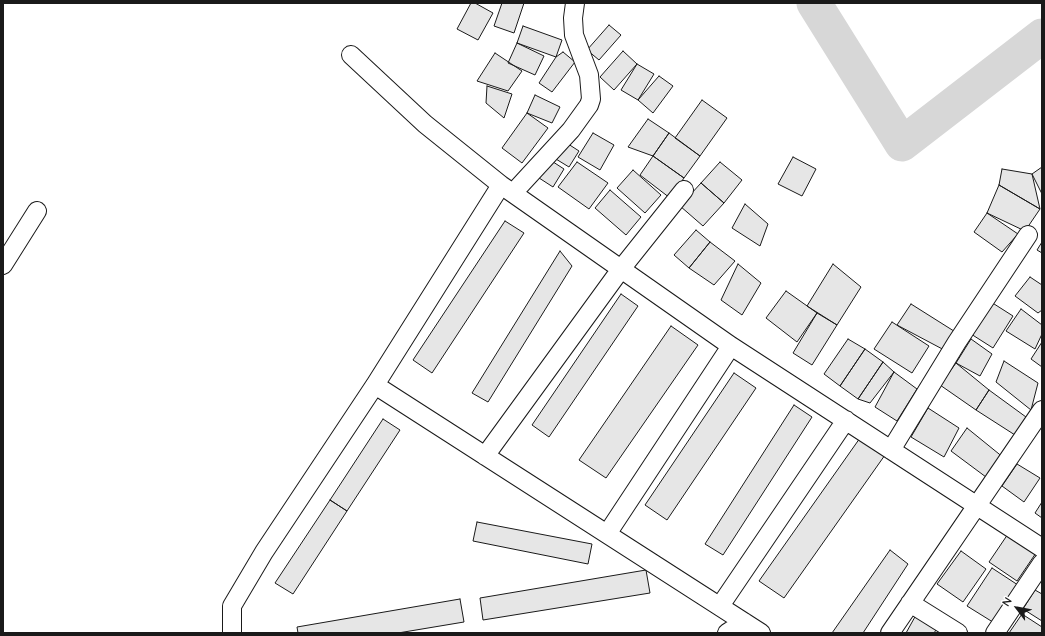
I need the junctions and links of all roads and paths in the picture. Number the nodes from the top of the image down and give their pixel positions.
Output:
1 (575, 3) edge
2 (351, 55) dead end
3 (507, 189) junction
4 (684, 190) dead end
5 (37, 211) dead end
6 (1028, 235) dead end
7 (3, 266) edge
8 (621, 269) junction
9 (731, 346) junction
10 (375, 385) junction
11 (1042, 410) edge
12 (846, 420) junction
13 (891, 450) junction
14 (485, 456) junction
15 (976, 506) junction
16 (607, 534) junction
17 (1042, 548) edge
18 (1042, 563) edge
19 (910, 604) junction
20 (720, 606) junction
21 (744, 622) junction
22 (232, 633) edge
23 (727, 633) edge
24 (761, 633) edge
25 (890, 633) edge
26 (958, 633) edge
27 (995, 633) edge

1 - 3 street
2 - 3 street
3 - 8 street
3 - 10 street
4 - 8 street
5 - 7 street
6 - 13 street
8 - 9 street
8 - 14 street
9 - 12 street
9 - 16 street
10 - 14 street
10 - 22 street
11 - 15 street
12 - 13 street
12 - 20 street
13 - 15 street
14 - 16 street
15 - 17 street
15 - 19 street
16 - 20 street
18 - 27 street
19 - 25 street
19 - 26 street
20 - 21 street
21 - 23 street
21 - 24 street

